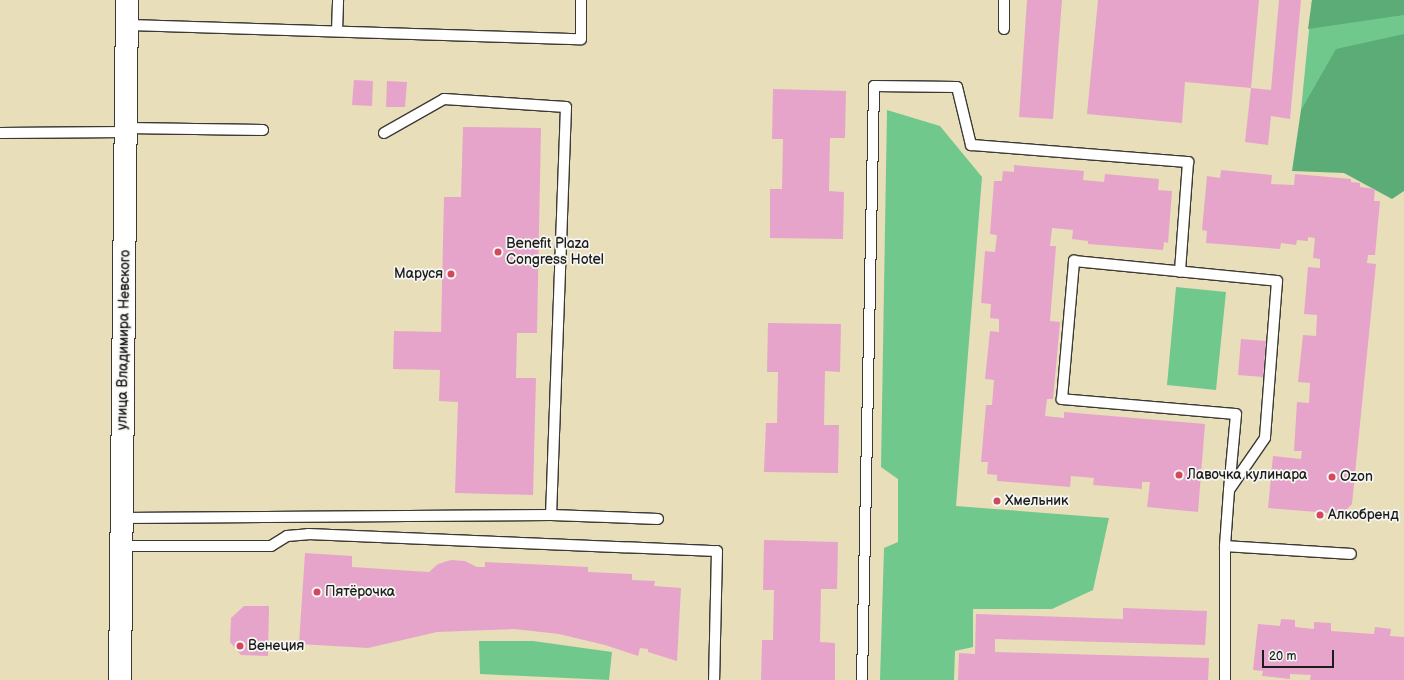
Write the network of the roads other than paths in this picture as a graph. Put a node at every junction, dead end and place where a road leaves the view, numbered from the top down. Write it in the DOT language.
graph roads {
  1 [pos="127,0"];
  2 [pos="338,0"];
  3 [pos="580,0"];
  4 [pos="1004,0"];
  5 [pos="127,26"];
  6 [pos="1004,29"];
  7 [pos="337,31"];
  8 [pos="126,130"];
  9 [pos="263,130"];
  10 [pos="0,133"];
  11 [pos="384,133"];
  12 [pos="1180,272"];
  13 [pos="1229,490"];
  14 [pos="551,515"];
  15 [pos="122,518"];
  16 [pos="658,519"];
  17 [pos="121,546"];
  18 [pos="1225,546"];
  19 [pos="1351,554"];
  20 [pos="120,680"];
  21 [pos="714,680"];
  22 [pos="862,680"];
  23 [pos="1225,680"];
  1 -- 5 [label="street, улица Владимира Невского"];
  2 -- 7 [label="lane"];
  3 -- 7 [label="lane"];
  4 -- 6 [label="lane"];
  5 -- 7 [label="lane"];
  5 -- 8 [label="street, улица Владимира Невского"];
  8 -- 9 [label="lane"];
  8 -- 10 [label="lane"];
  8 -- 15 [label="street, улица Владимира Невского"];
  11 -- 14 [label="lane"];
  12 -- 13 [label="lane"];
  12 -- 13 [label="lane"];
  12 -- 22 [label="lane"];
  13 -- 18 [label="lane"];
  14 -- 15 [label="lane"];
  14 -- 16 [label="lane"];
  15 -- 17 [label="street, улица Владимира Невского"];
  17 -- 20 [label="street, улица Владимира Невского"];
  17 -- 21 [label="lane"];
  18 -- 19 [label="lane"];
  18 -- 23 [label="lane"];
}
